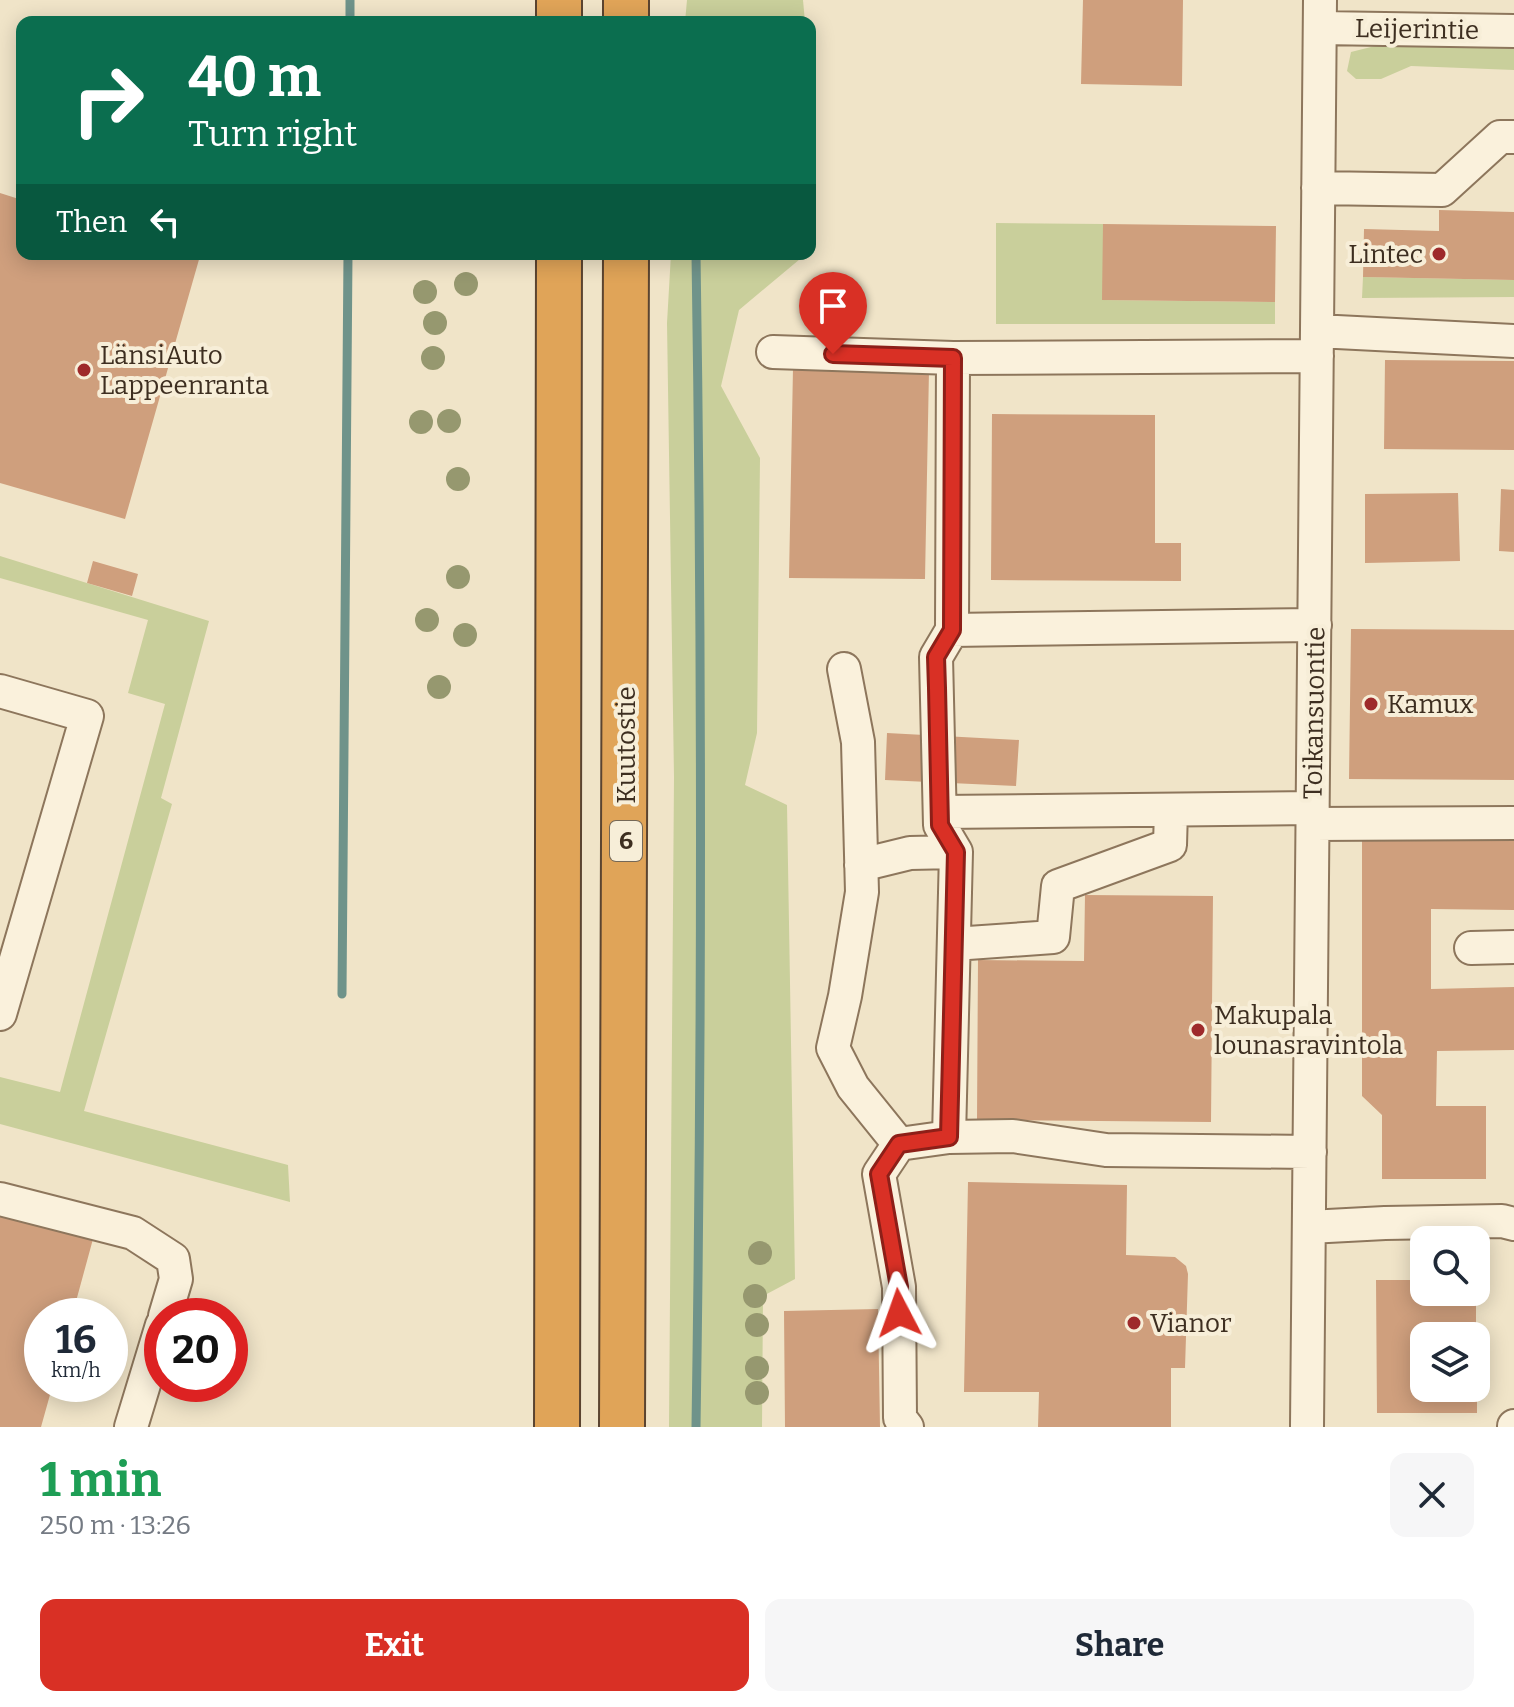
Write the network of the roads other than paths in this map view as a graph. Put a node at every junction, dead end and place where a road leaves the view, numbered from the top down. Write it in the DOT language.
graph roads {
  1 [pos="1320,14"];
  2 [pos="1514,31"];
  3 [pos="1514,137"];
  4 [pos="1318,188"];
  5 [pos="559,260"];
  6 [pos="626,260"];
  7 [pos="1514,341"];
  8 [pos="1317,344"];
  9 [pos="773,352"];
  10 [pos="953,358"];
  11 [pos="1315,625"];
  12 [pos="952,630"];
  13 [pos="844,669"];
  14 [pos="0,691"];
  15 [pos="1171,810"];
  16 [pos="940,812"];
  17 [pos="1312,816"];
  18 [pos="1514,823"];
  19 [pos="956,852"];
  20 [pos="861,865"];
  21 [pos="954,944"];
  22 [pos="1514,947"];
  23 [pos="1471,948"];
  24 [pos="0,1014"];
  25 [pos="949,1137"];
  26 [pos="899,1144"];
  27 [pos="1310,1152"];
  28 [pos="0,1199"];
  29 [pos="1514,1224"];
  30 [pos="1309,1227"];
  31 [pos="170,1298"];
  32 [pos="144,1384"];
  33 [pos="131,1427"];
  34 [pos="557,1427"];
  35 [pos="622,1427"];
  36 [pos="907,1427"];
  37 [pos="1307,1427"];
  1 -- 2 [label="street, Leijerintie"];
  1 -- 4 [label="street, Toikansuontie"];
  3 -- 4 [label="street"];
  4 -- 8 [label="street, Toikansuontie"];
  5 -- 34 [label="highway"];
  6 -- 35 [label="highway, Kuutostie / 6"];
  7 -- 8 [label="street"];
  8 -- 10 [label="street"];
  8 -- 11 [label="street, Toikansuontie"];
  9 -- 10 [label="street"];
  10 -- 12 [label="street"];
  11 -- 12 [label="street"];
  11 -- 17 [label="street, Toikansuontie"];
  12 -- 16 [label="street"];
  13 -- 20 [label="street"];
  14 -- 24 [label="street"];
  15 -- 16 [label="street"];
  15 -- 17 [label="street"];
  15 -- 21 [label="street"];
  16 -- 19 [label="street"];
  17 -- 18 [label="street"];
  17 -- 27 [label="street, Toikansuontie"];
  19 -- 20 [label="street"];
  19 -- 21 [label="street"];
  20 -- 26 [label="street"];
  21 -- 25 [label="street"];
  22 -- 23 [label="street"];
  25 -- 26 [label="street"];
  25 -- 27 [label="street"];
  26 -- 36 [label="street"];
  27 -- 30 [label="street, Toikansuontie"];
  28 -- 31 [label="street"];
  29 -- 30 [label="street"];
  30 -- 37 [label="street, Toikansuontie"];
  32 -- 33 [label="street"];
}
